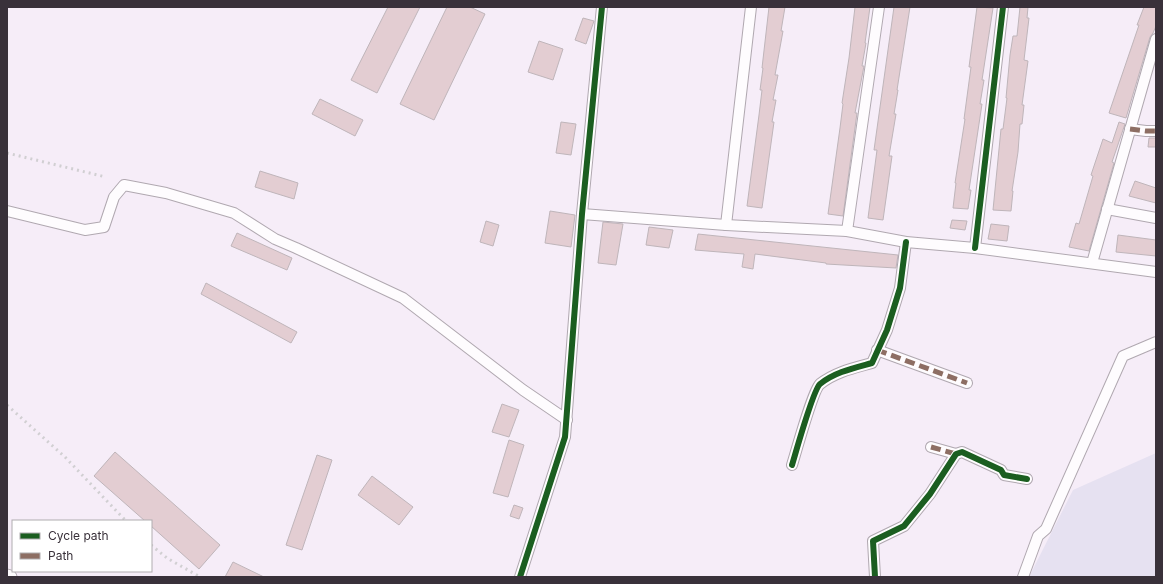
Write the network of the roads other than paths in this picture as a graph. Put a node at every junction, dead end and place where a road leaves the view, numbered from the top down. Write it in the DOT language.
graph roads {
  1 [pos="602,7"];
  2 [pos="750,7"];
  3 [pos="879,7"];
  4 [pos="1003,7"];
  5 [pos="1156,39"];
  6 [pos="1130,129"];
  7 [pos="1156,131"];
  8 [pos="1107,209"];
  9 [pos="7,212"];
  10 [pos="582,214"];
  11 [pos="1156,218"];
  12 [pos="726,225"];
  13 [pos="847,231"];
  14 [pos="906,242"];
  15 [pos="975,248"];
  16 [pos="1092,263"];
  17 [pos="1156,272"];
  18 [pos="1156,342"];
  19 [pos="877,350"];
  20 [pos="967,383"];
  21 [pos="567,420"];
  22 [pos="931,447"];
  23 [pos="956,454"];
  24 [pos="792,465"];
  25 [pos="1027,479"];
  26 [pos="520,577"];
  27 [pos="875,577"];
  28 [pos="1023,577"];
  1 -- 10 [label="street"];
  2 -- 12 [label="street"];
  3 -- 13 [label="street"];
  4 -- 15 [label="street"];
  5 -- 6 [label="street"];
  6 -- 7 [label="street"];
  6 -- 8 [label="street"];
  8 -- 11 [label="street"];
  8 -- 16 [label="street"];
  9 -- 21 [label="street"];
  10 -- 12 [label="street"];
  10 -- 21 [label="street"];
  12 -- 13 [label="street"];
  13 -- 14 [label="street"];
  14 -- 15 [label="street"];
  14 -- 19 [label="street"];
  15 -- 16 [label="street"];
  16 -- 17 [label="street"];
  18 -- 28 [label="street"];
  19 -- 20 [label="street"];
  19 -- 24 [label="street"];
  21 -- 26 [label="street"];
  22 -- 23 [label="street"];
  23 -- 25 [label="street"];
  23 -- 27 [label="street"];
}
